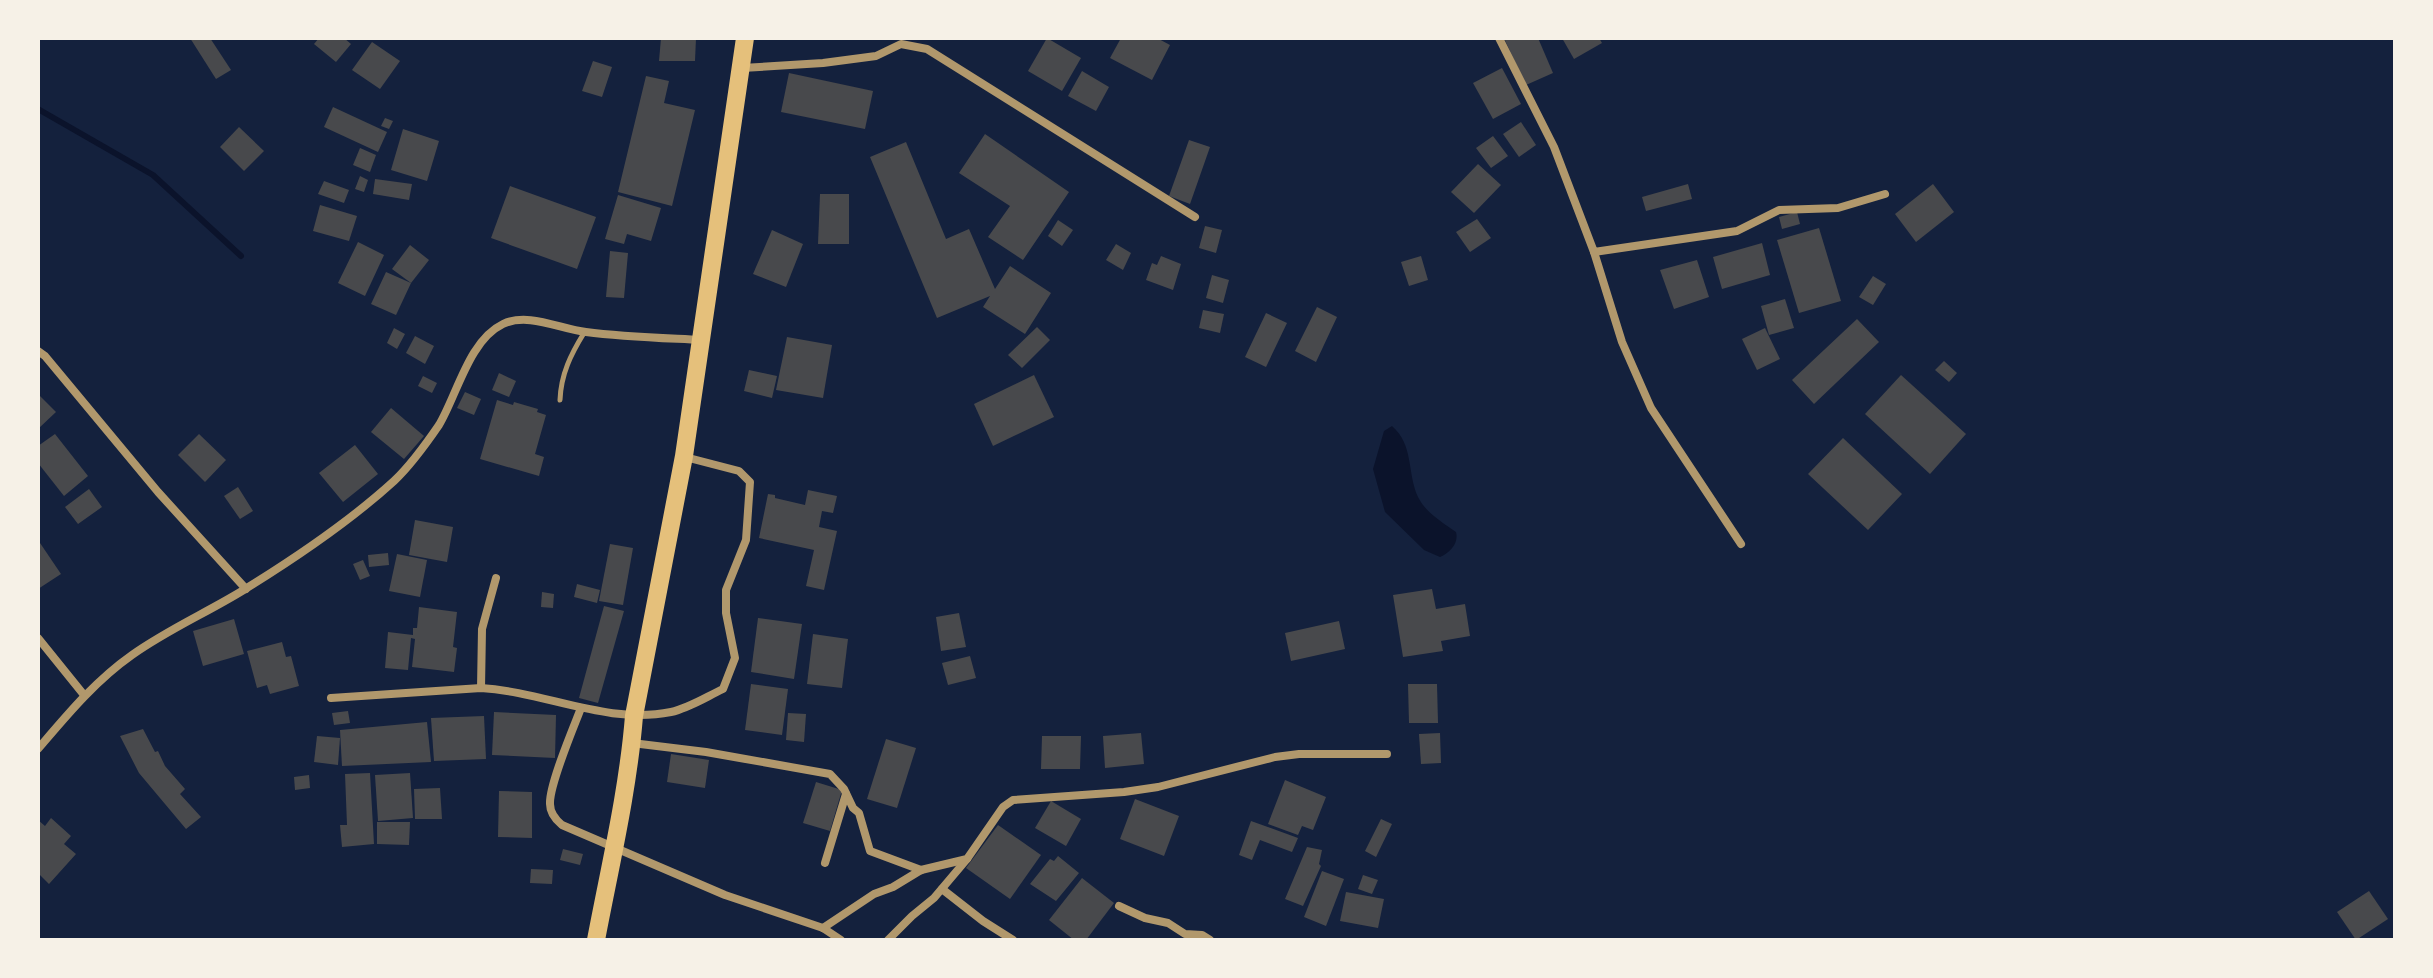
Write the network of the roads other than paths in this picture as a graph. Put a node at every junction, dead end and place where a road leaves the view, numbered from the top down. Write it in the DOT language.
graph roads {
  1 [pos="745,38"];
  2 [pos="1499,38"];
  3 [pos="741,68"];
  4 [pos="1885,194"];
  5 [pos="1195,217"];
  6 [pos="1594,252"];
  7 [pos="585,332"];
  8 [pos="701,340"];
  9 [pos="38,351"];
  10 [pos="560,400"];
  11 [pos="684,456"];
  12 [pos="1741,544"];
  13 [pos="496,578"];
  14 [pos="246,589"];
  15 [pos="38,638"];
  16 [pos="481,688"];
  17 [pos="84,695"];
  18 [pos="331,698"];
  19 [pos="581,708"];
  20 [pos="634,716"];
  21 [pos="632,743"];
  22 [pos="38,749"];
  23 [pos="1387,754"];
  24 [pos="846,794"];
  25 [pos="614,847"];
  26 [pos="967,859"];
  27 [pos="825,863"];
  28 [pos="921,870"];
  29 [pos="942,889"];
  30 [pos="1119,906"];
  31 [pos="823,928"];
  32 [pos="596,940"];
  33 [pos="841,940"];
  34 [pos="888,940"];
  35 [pos="1013,940"];
  36 [pos="1210,940"];
  1 -- 3 [label="main road"];
  2 -- 6 [label="street"];
  3 -- 5 [label="street"];
  3 -- 8 [label="main road"];
  4 -- 6 [label="street"];
  6 -- 12 [label="street"];
  7 -- 8 [label="street"];
  7 -- 10 [label="lane"];
  7 -- 14 [label="street"];
  8 -- 11 [label="main road"];
  9 -- 14 [label="street"];
  11 -- 20 [label="main road"];
  11 -- 20 [label="street"];
  13 -- 16 [label="street"];
  14 -- 17 [label="street"];
  15 -- 17 [label="street"];
  16 -- 18 [label="street"];
  16 -- 19 [label="street"];
  17 -- 22 [label="street"];
  19 -- 20 [label="street"];
  19 -- 25 [label="street"];
  20 -- 21 [label="main road"];
  21 -- 24 [label="street"];
  21 -- 25 [label="main road"];
  23 -- 26 [label="street"];
  24 -- 27 [label="street"];
  24 -- 28 [label="street"];
  25 -- 31 [label="street"];
  25 -- 32 [label="main road"];
  26 -- 28 [label="street"];
  26 -- 29 [label="street"];
  28 -- 31 [label="street"];
  29 -- 34 [label="street"];
  29 -- 35 [label="street"];
  30 -- 36 [label="street"];
  31 -- 33 [label="street"];
}
